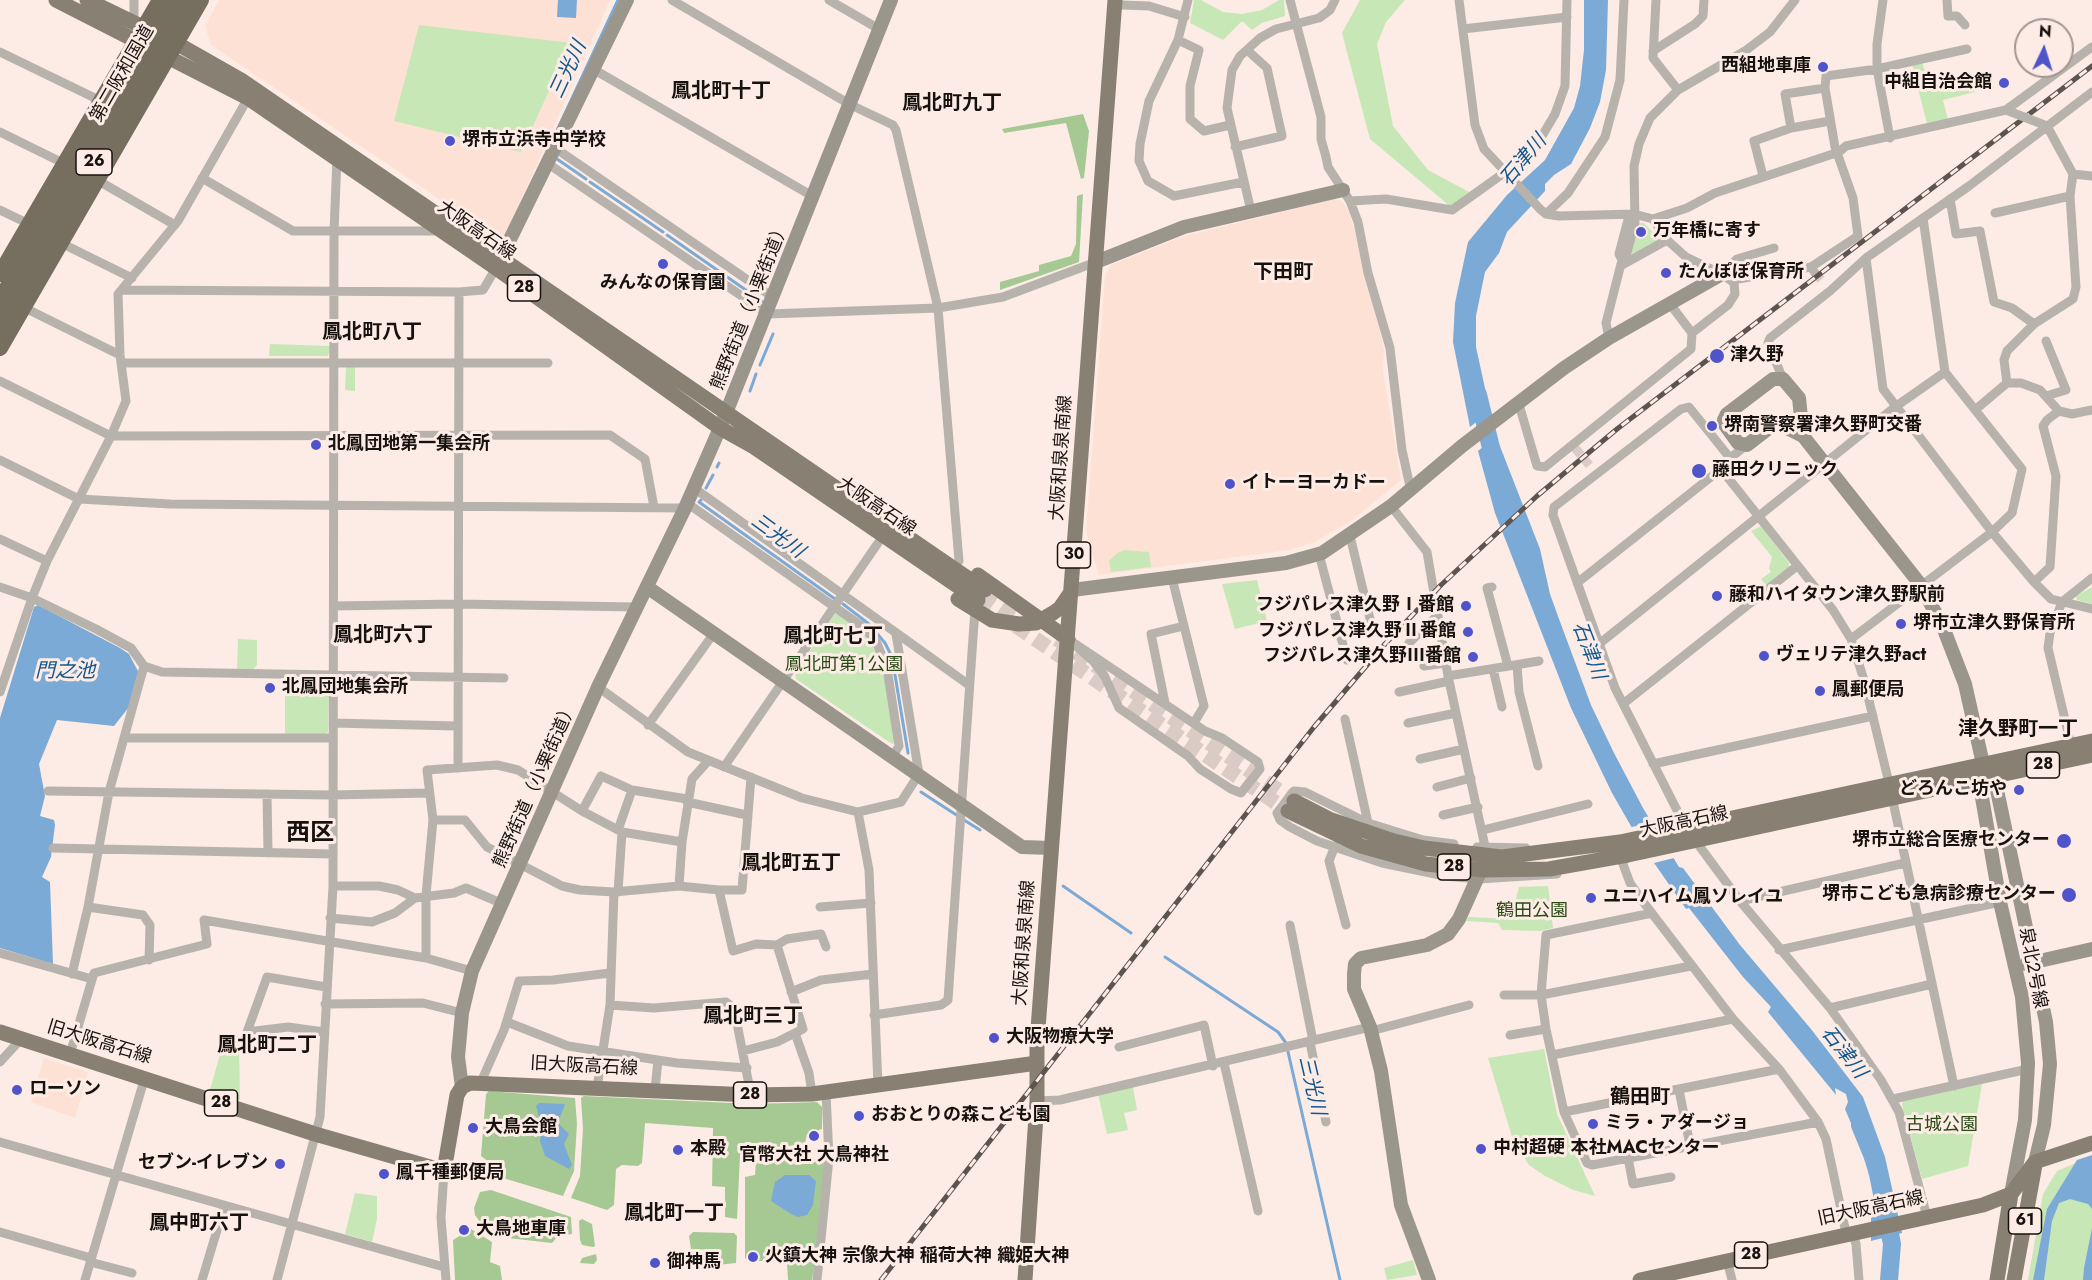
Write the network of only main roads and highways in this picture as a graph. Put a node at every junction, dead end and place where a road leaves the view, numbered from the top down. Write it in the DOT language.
graph roads {
  1 [pos="56,0"];
  2 [pos="87,0"];
  3 [pos="160,0"];
  4 [pos="174,0"];
  5 [pos="188,0"];
  6 [pos="201,0"];
  7 [pos="1118,2"];
  8 [pos="138,31"];
  9 [pos="172,49"];
  10 [pos="340,153"];
  11 [pos="499,263"];
  12 [pos="0,274"];
  13 [pos="0,300"];
  14 [pos="0,324"];
  15 [pos="0,348"];
  16 [pos="727,412"];
  17 [pos="720,428"];
  18 [pos="1072,590"];
  19 [pos="979,600"];
  20 [pos="1040,619"];
  21 [pos="1068,639"];
  22 [pos="2092,741"];
  23 [pos="2092,755"];
  24 [pos="1291,806"];
  25 [pos="1679,834"];
  26 [pos="0,1032"];
  27 [pos="1037,1063"];
  28 [pos="2092,1143"];
  29 [pos="2036,1162"];
  30 [pos="2011,1194"];
  31 [pos="1025,1280"];
  32 [pos="1640,1280"];
  33 [pos="1997,1280"];
  34 [pos="2014,1280"];
  1 -- 8 [label="main road, 大阪高石線 / 28"];
  2 -- 8 [label="main road, 大阪高石線 / 28"];
  3 -- 8 [label="highway, 26"];
  4 -- 13 [label="highway, 第二阪和国道 / 26, bridge"];
  5 -- 14 [label="highway, 第二阪和国道 / 26, bridge"];
  6 -- 9 [label="highway, 26"];
  7 -- 18 [label="main road, 大阪和泉泉南線 / 30"];
  8 -- 9 [label="main road, 大阪高石線 / 28"];
  8 -- 12 [label="highway, 26"];
  9 -- 10 [label="main road, 大阪高石線 / 28"];
  9 -- 10 [label="main road, 大阪高石線 / 28"];
  9 -- 15 [label="highway, 26"];
  10 -- 11 [label="main road, 大阪高石線 / 28"];
  10 -- 11 [label="main road, 大阪高石線 / 28"];
  11 -- 16 [label="main road, 大阪高石線 / 28"];
  11 -- 17 [label="main road, 大阪高石線 / 28"];
  16 -- 19 [label="main road, 大阪高石線 / 28"];
  16 -- 20 [label="main road"];
  17 -- 19 [label="main road, 大阪高石線 / 28"];
  17 -- 19 [label="main road"];
  18 -- 20 [label="main road"];
  18 -- 21 [label="main road, 大阪和泉泉南線 / 30"];
  19 -- 20 [label="main road"];
  20 -- 21 [label="main road"];
  21 -- 27 [label="main road, 大阪和泉泉南線 / 30"];
  22 -- 25 [label="main road, 大阪高石線 / 28"];
  23 -- 25 [label="main road, 大阪高石線 / 28"];
  24 -- 25 [label="main road, 大阪高石線 / 28"];
  26 -- 27 [label="main road, 旧大阪高石線 / 28"];
  27 -- 31 [label="main road"];
  28 -- 29 [label="main road"];
  29 -- 30 [label="main road"];
  29 -- 34 [label="main road, 61"];
  30 -- 32 [label="main road, 旧大阪高石線 / 28"];
  30 -- 33 [label="main road, 61"];
}
